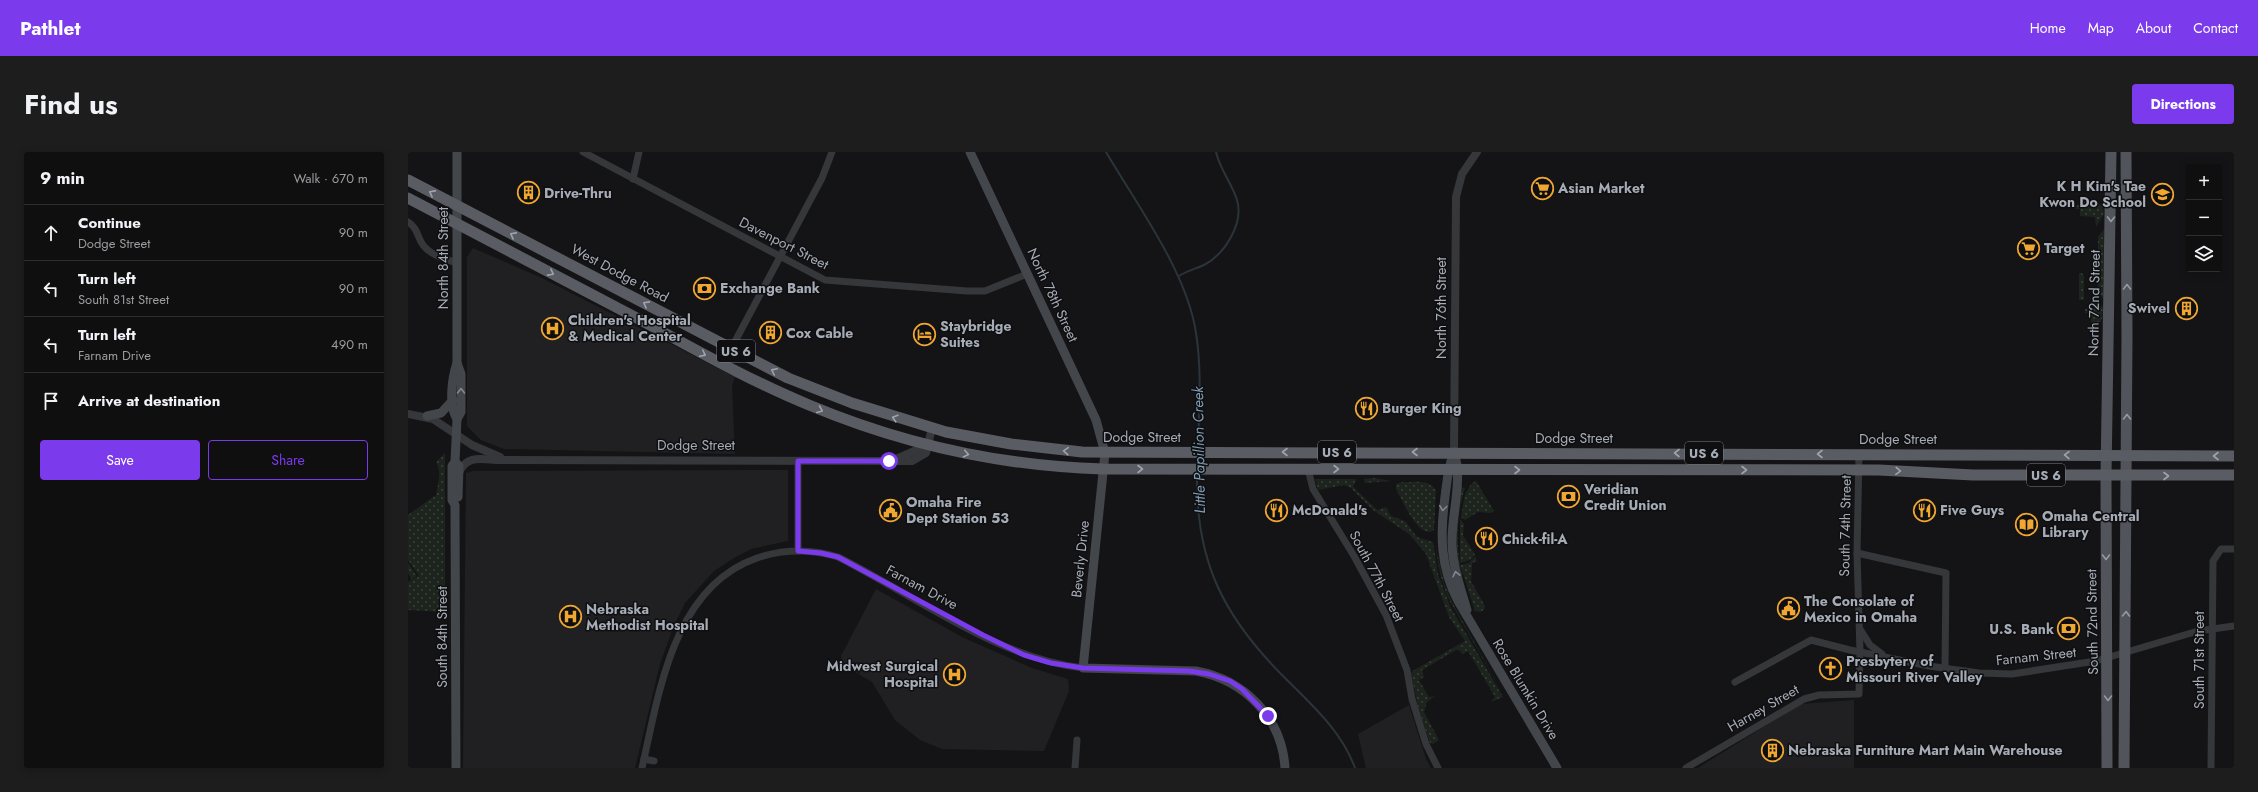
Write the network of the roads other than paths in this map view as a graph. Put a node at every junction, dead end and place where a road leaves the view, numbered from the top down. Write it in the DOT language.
graph roads {
  1 [pos="457,152"];
  2 [pos="583,152"];
  3 [pos="639,152"];
  4 [pos="832,152"];
  5 [pos="970,152"];
  6 [pos="1478,152"];
  7 [pos="2111,152"];
  8 [pos="2126,152"];
  9 [pos="633,179"];
  10 [pos="408,180"];
  11 [pos="408,198"];
  12 [pos="457,206"];
  13 [pos="408,222"];
  14 [pos="457,224"];
  15 [pos="780,256"];
  16 [pos="457,263"];
  17 [pos="1027,274"];
  18 [pos="731,349"];
  19 [pos="457,364"];
  20 [pos="453,400"];
  21 [pos="408,414"];
  22 [pos="427,416"];
  23 [pos="457,419"];
  24 [pos="932,428"];
  25 [pos="456,434"];
  26 [pos="928,445"];
  27 [pos="1454,452"];
  28 [pos="1105,453"];
  29 [pos="1860,454"];
  30 [pos="2106,456"];
  31 [pos="2127,456"];
  32 [pos="2234,456"];
  33 [pos="455,458"];
  34 [pos="503,459"];
  35 [pos="798,461"];
  36 [pos="1103,469"];
  37 [pos="1308,469"];
  38 [pos="1454,470"];
  39 [pos="1859,470"];
  40 [pos="459,473"];
  41 [pos="2234,475"];
  42 [pos="2106,476"];
  43 [pos="2127,476"];
  44 [pos="455,505"];
  45 [pos="2234,549"];
  46 [pos="798,551"];
  47 [pos="1857,553"];
  48 [pos="2234,626"];
  49 [pos="1860,628"];
  50 [pos="2212,629"];
  51 [pos="1860,652"];
  52 [pos="2125,652"];
  53 [pos="1886,656"];
  54 [pos="2107,659"];
  55 [pos="1083,668"];
  56 [pos="1945,668"];
  57 [pos="1735,682"];
  58 [pos="1859,694"];
  59 [pos="1077,740"];
  60 [pos="644,759"];
  61 [pos="654,761"];
  62 [pos="456,768"];
  63 [pos="642,768"];
  64 [pos="1075,768"];
  65 [pos="1285,768"];
  66 [pos="1438,768"];
  67 [pos="1557,768"];
  68 [pos="1686,768"];
  69 [pos="2107,768"];
  70 [pos="2124,768"];
  71 [pos="2211,768"];
  1 -- 12 [label="main road, North 84th Street"];
  2 -- 9 [label="street, Davenport Street"];
  3 -- 9 [label="street"];
  4 -- 15 [label="street"];
  5 -- 17 [label="main road, North 78th Street"];
  6 -- 27 [label="street, North 76th Street"];
  7 -- 30 [label="main road, North 72nd Street, one-way"];
  31 -- 8 [label="main road, one-way"];
  9 -- 15 [label="street, Davenport Street"];
  12 -- 10 [label="highway, West Dodge Road / US 6, one-way"];
  11 -- 14 [label="highway, US 6"];
  12 -- 14 [label="main road, North 84th Street"];
  18 -- 12 [label="highway, West Dodge Road / US 6, one-way"];
  13 -- 16 [label="street"];
  14 -- 16 [label="main road, North 84th Street"];
  14 -- 26 [label="highway, US 6, one-way"];
  15 -- 17 [label="street, Davenport Street"];
  15 -- 18 [label="street"];
  16 -- 19 [label="main road, North 84th Street"];
  17 -- 28 [label="main road, North 78th Street"];
  24 -- 18 [label="highway, West Dodge Road / US 6, one-way"];
  19 -- 20 [label="main road, North 84th Street"];
  23 -- 19 [label="main road, North 84th Street, one-way"];
  20 -- 22 [label="main road"];
  20 -- 23 [label="main road, North 84th Street"];
  21 -- 22 [label="street"];
  22 -- 25 [label="street, Dodge Street"];
  23 -- 25 [label="main road, North 84th Street"];
  24 -- 26 [label="street"];
  28 -- 24 [label="highway, Dodge Street / US 6, one-way"];
  25 -- 33 [label="main road, North 84th Street"];
  25 -- 34 [label="street, Dodge Street"];
  26 -- 35 [label="street, Dodge Street"];
  26 -- 36 [label="highway, US 6, one-way"];
  27 -- 28 [label="highway, Dodge Street / US 6, one-way"];
  29 -- 27 [label="highway, Dodge Street / US 6, one-way"];
  27 -- 38 [label="main road, North 76th Street"];
  28 -- 36 [label="main road, Beverly Drive"];
  30 -- 29 [label="highway, Dodge Street / US 6, one-way"];
  29 -- 39 [label="street, South 74th Street"];
  30 -- 31 [label="highway, Dodge Street / US 6"];
  30 -- 42 [label="main road, North 72nd Street"];
  32 -- 31 [label="highway, Dodge Street / US 6, one-way"];
  31 -- 43 [label="main road"];
  33 -- 40 [label="main road, South 84th Street"];
  33 -- 44 [label="main road, South 84th Street"];
  34 -- 35 [label="street, Dodge Street"];
  34 -- 40 [label="street, Dodge Street"];
  35 -- 46 [label="street"];
  36 -- 37 [label="highway, US 6, one-way"];
  36 -- 55 [label="main road, Beverly Drive"];
  37 -- 38 [label="highway, US 6, one-way"];
  37 -- 66 [label="street, South 77th Street"];
  38 -- 39 [label="highway, US 6, one-way"];
  38 -- 67 [label="main road, Rose Blumkin Drive"];
  39 -- 42 [label="highway, US 6, one-way"];
  39 -- 47 [label="street, South 74th Street"];
  40 -- 44 [label="main road, South 84th Street"];
  43 -- 41 [label="highway, US 6, one-way"];
  42 -- 43 [label="highway, US 6"];
  42 -- 54 [label="main road, South 72nd Street, one-way"];
  52 -- 43 [label="main road, one-way"];
  44 -- 62 [label="main road, South 84th Street"];
  45 -- 50 [label="street, South 71st Street"];
  46 -- 55 [label="street, Farnam Drive"];
  46 -- 60 [label="street, Farnam Drive"];
  47 -- 49 [label="street, South 74th Street"];
  47 -- 56 [label="street"];
  48 -- 50 [label="street, Farnam Street"];
  49 -- 51 [label="street, South 74th Street"];
  49 -- 53 [label="street"];
  50 -- 52 [label="street, Farnam Street"];
  50 -- 71 [label="street, South 71st Street"];
  51 -- 53 [label="street, Farnam Street"];
  51 -- 57 [label="street, Farnam Street"];
  51 -- 58 [label="street, South 74th Street"];
  52 -- 54 [label="street, Farnam Street"];
  52 -- 70 [label="main road"];
  53 -- 56 [label="street, Farnam Street"];
  54 -- 56 [label="street, Farnam Street"];
  54 -- 69 [label="main road, South 72nd Street, one-way"];
  55 -- 65 [label="main road, Farnam Drive"];
  58 -- 68 [label="street, Harney Street"];
  59 -- 64 [label="street"];
  60 -- 61 [label="street"];
  60 -- 63 [label="street, Farnam Drive"];
}
